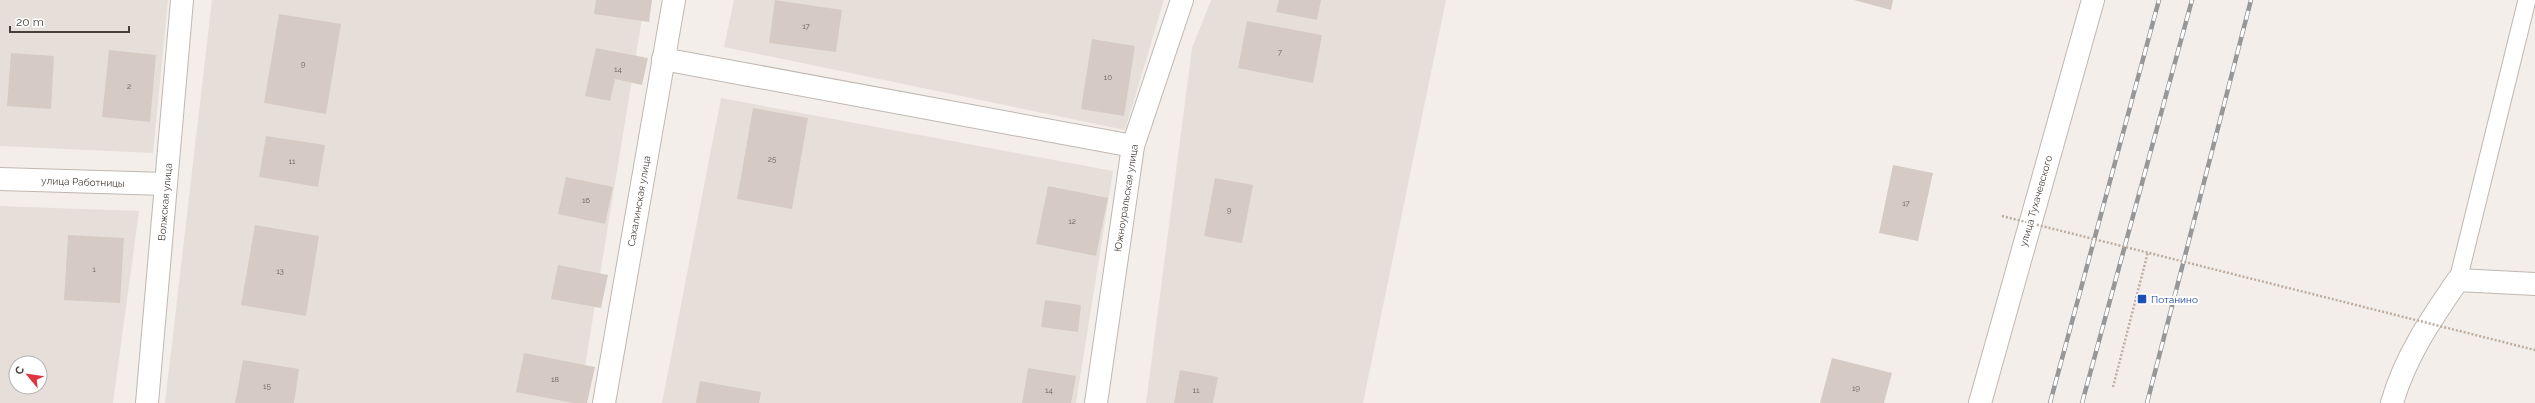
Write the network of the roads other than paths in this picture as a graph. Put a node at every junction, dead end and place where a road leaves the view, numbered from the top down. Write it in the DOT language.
graph roads {
  1 [pos="182,0"];
  2 [pos="674,0"];
  3 [pos="1182,0"];
  4 [pos="2093,0"];
  5 [pos="2527,0"];
  6 [pos="663,58"];
  7 [pos="1133,146"];
  8 [pos="0,179"];
  9 [pos="166,184"];
  10 [pos="2458,280"];
  11 [pos="2535,284"];
  12 [pos="147,403"];
  13 [pos="604,403"];
  14 [pos="1096,403"];
  15 [pos="1980,403"];
  16 [pos="2392,403"];
  1 -- 9 [label="street, Волжская улица"];
  2 -- 6 [label="street, Сахалинская улица"];
  3 -- 7 [label="street, Южноуральская улица"];
  4 -- 15 [label="street, улица Тухачевского"];
  5 -- 10 [label="lane"];
  6 -- 7 [label="street"];
  6 -- 13 [label="street, Сахалинская улица"];
  7 -- 14 [label="street, Южноуральская улица"];
  8 -- 9 [label="street, улица Работницы"];
  9 -- 12 [label="street, Волжская улица"];
  10 -- 11 [label="street"];
  10 -- 16 [label="street"];
}
